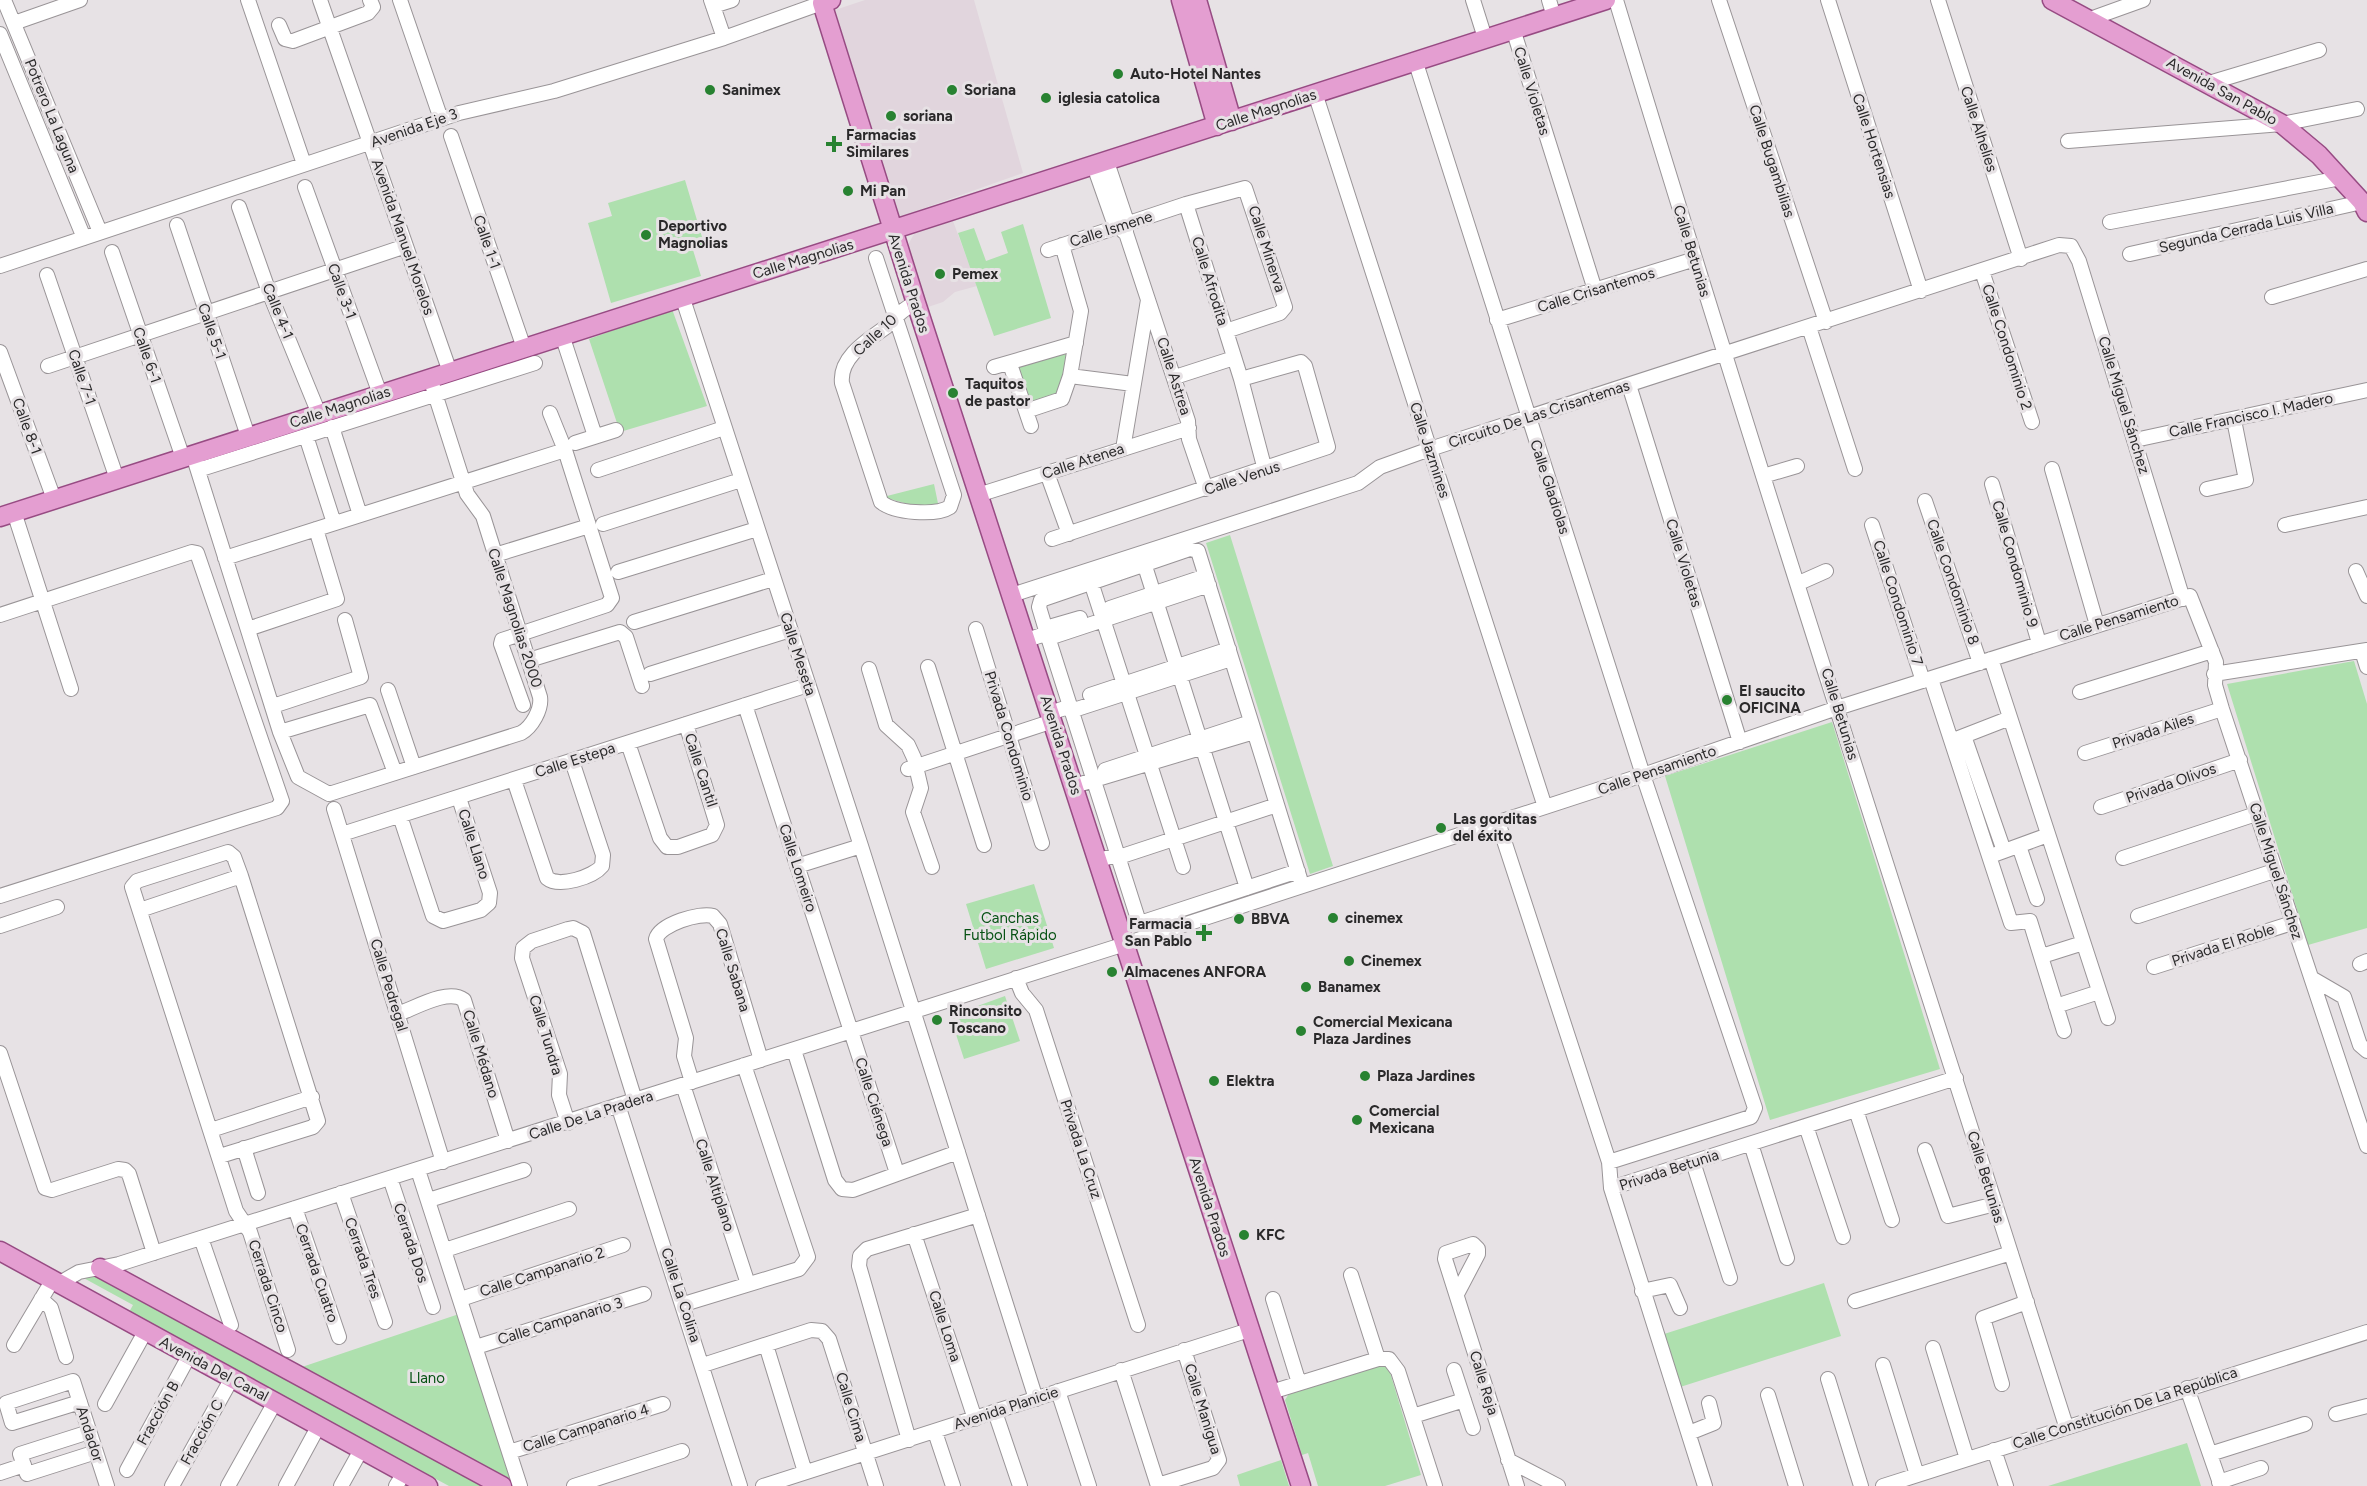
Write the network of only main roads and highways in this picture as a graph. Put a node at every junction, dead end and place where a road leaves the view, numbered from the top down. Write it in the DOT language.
graph roads {
  1 [pos="1181,0"];
  2 [pos="1197,0"];
  3 [pos="1606,0"];
  4 [pos="2052,0"];
  5 [pos="826,2"];
  6 [pos="1551,8"];
  7 [pos="1225,123"];
  8 [pos="2365,207"];
  9 [pos="892,232"];
  10 [pos="7,515"];
  11 [pos="0,1251"];
  12 [pos="100,1268"];
  13 [pos="400,1479"];
  14 [pos="428,1486"];
  15 [pos="501,1486"];
  16 [pos="1301,1486"];
  1 -- 7 [label="main road"];
  2 -- 7 [label="main road"];
  3 -- 6 [label="main road, Calle Magnolias"];
  4 -- 8 [label="main road, Avenida San Pablo"];
  5 -- 9 [label="main road, Avenida Prados"];
  6 -- 7 [label="main road, Calle Magnolias"];
  7 -- 9 [label="main road, Calle Magnolias"];
  9 -- 10 [label="main road, Calle Magnolias"];
  9 -- 16 [label="main road, Avenida Prados"];
  11 -- 13 [label="main road, Avenida Del Canal"];
  12 -- 15 [label="main road"];
  13 -- 14 [label="main road, Avenida Del Canal"];
}
